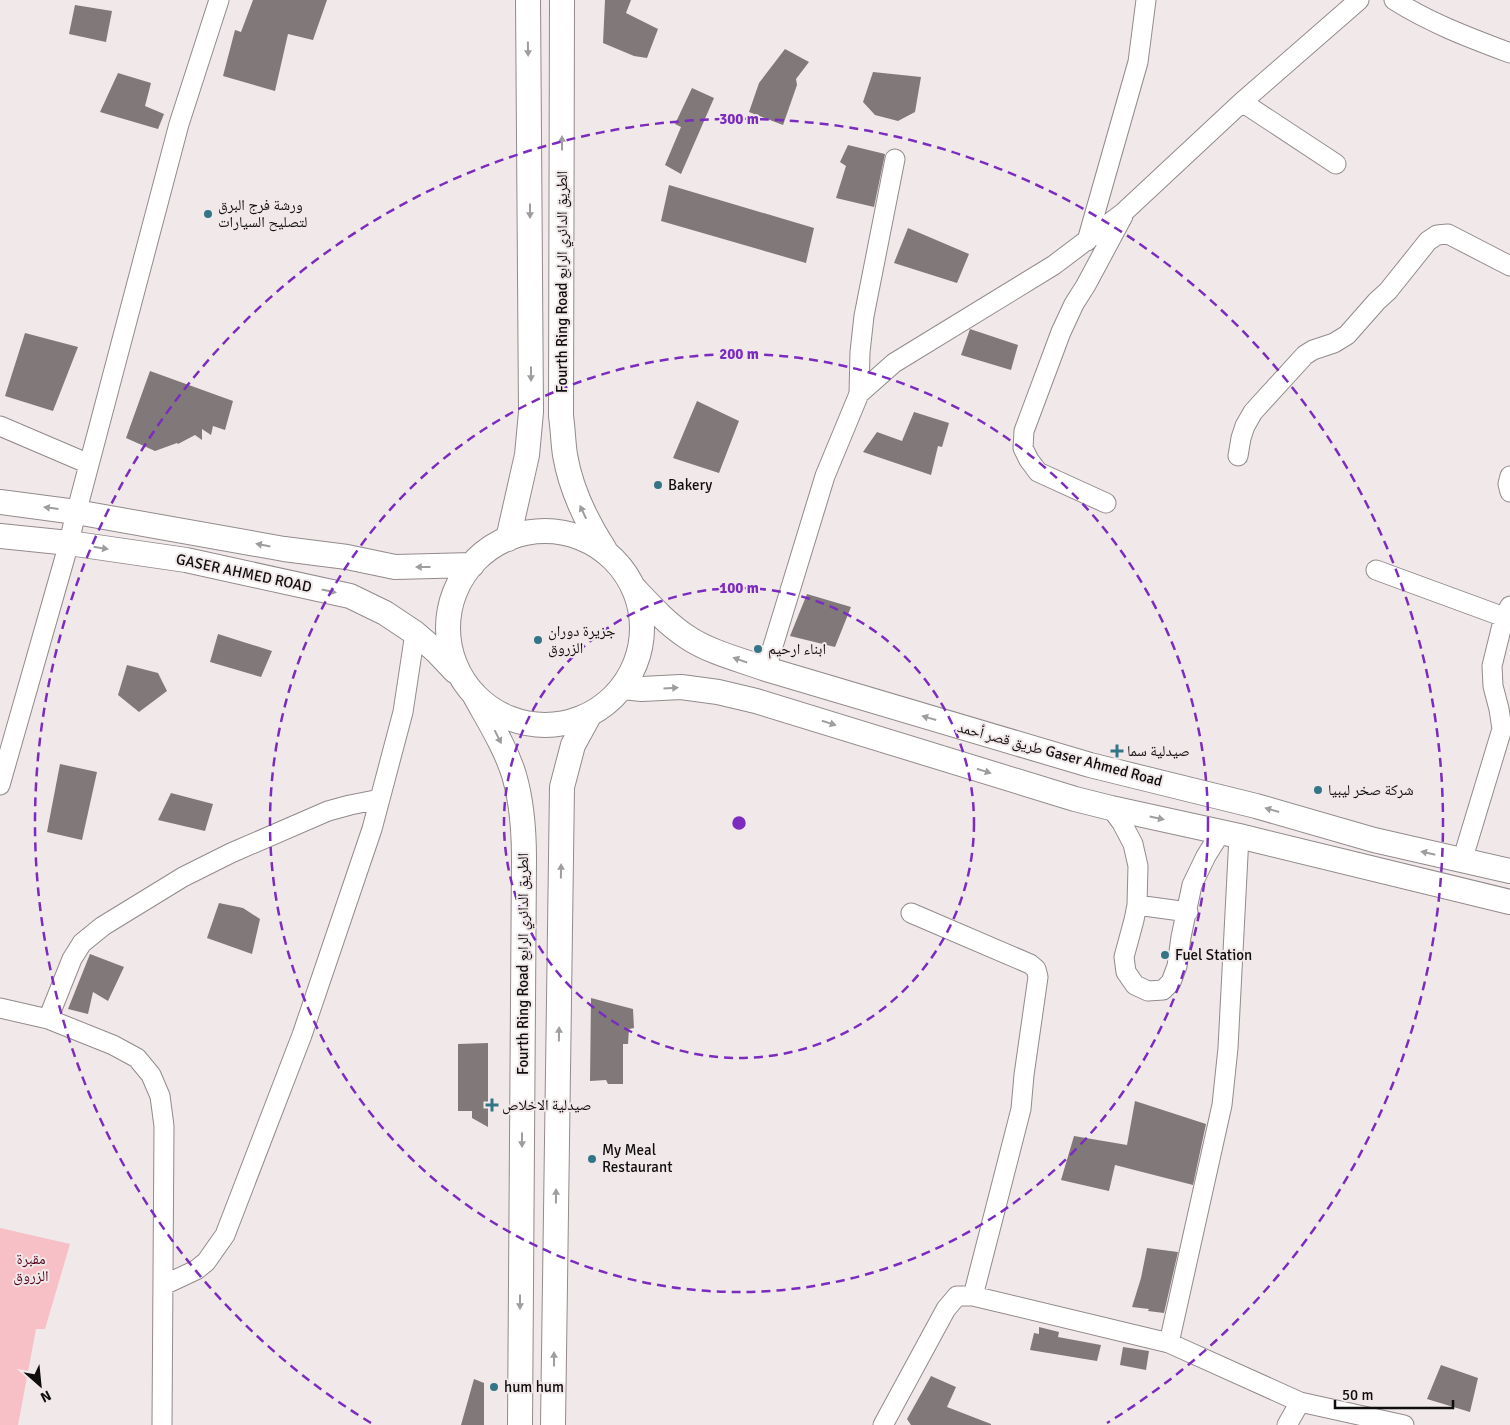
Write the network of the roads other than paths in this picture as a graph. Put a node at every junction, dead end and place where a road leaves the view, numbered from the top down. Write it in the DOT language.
graph roads {
  1 [pos="219,0"];
  2 [pos="528,0"];
  3 [pos="562,0"];
  4 [pos="1146,0"];
  5 [pos="1359,0"];
  6 [pos="1394,0"];
  7 [pos="1510,53"];
  8 [pos="1242,102"];
  9 [pos="895,159"];
  10 [pos="1336,164"];
  11 [pos="1124,212"];
  12 [pos="1087,241"];
  13 [pos="1510,266"];
  14 [pos="859,394"];
  15 [pos="0,426"];
  16 [pos="1238,456"];
  17 [pos="89,464"];
  18 [pos="1510,476"];
  19 [pos="1510,492"];
  20 [pos="0,502"];
  21 [pos="1106,503"];
  22 [pos="76,512"];
  23 [pos="0,536"];
  24 [pos="508,539"];
  25 [pos="69,543"];
  26 [pos="608,554"];
  27 [pos="472,565"];
  28 [pos="1376,570"];
  29 [pos="633,587"];
  30 [pos="1507,611"];
  31 [pos="414,633"];
  32 [pos="766,669"];
  33 [pos="468,686"];
  34 [pos="622,687"];
  35 [pos="590,714"];
  36 [pos="0,785"];
  37 [pos="380,799"];
  38 [pos="1111,808"];
  39 [pos="1230,834"];
  40 [pos="1462,861"];
  41 [pos="1510,871"];
  42 [pos="1510,902"];
  43 [pos="1137,905"];
  44 [pos="911,912"];
  45 [pos="1188,912"];
  46 [pos="0,1008"];
  47 [pos="48,1019"];
  48 [pos="164,1286"];
  49 [pos="973,1296"];
  50 [pos="1169,1343"];
  51 [pos="1300,1402"];
  52 [pos="162,1425"];
  53 [pos="520,1425"];
  54 [pos="553,1425"];
  55 [pos="883,1425"];
  56 [pos="1287,1425"];
  57 [pos="1404,1425"];
  1 -- 17 [label="street"];
  2 -- 24 [label="main road, one-way"];
  26 -- 3 [label="main road, Fourth Ring Road الطريق الدائري الرابع, one-way"];
  4 -- 12 [label="street"];
  5 -- 8 [label="street"];
  6 -- 7 [label="street"];
  8 -- 10 [label="street"];
  8 -- 11 [label="street"];
  9 -- 14 [label="street"];
  11 -- 12 [label="street"];
  11 -- 21 [label="street"];
  12 -- 14 [label="street"];
  13 -- 16 [label="street"];
  14 -- 32 [label="street"];
  15 -- 17 [label="street"];
  17 -- 22 [label="street"];
  18 -- 19 [label="street"];
  22 -- 20 [label="main road, GASER AHMED ROAD, one-way"];
  22 -- 25 [label="street"];
  27 -- 22 [label="main road, GASER AHMED ROAD, one-way"];
  23 -- 25 [label="main road, GASER AHMED ROAD"];
  24 -- 26 [label="main road"];
  24 -- 27 [label="main road"];
  25 -- 31 [label="main road, GASER AHMED ROAD, one-way"];
  25 -- 36 [label="street"];
  26 -- 29 [label="main road"];
  27 -- 33 [label="main road"];
  28 -- 30 [label="street"];
  32 -- 29 [label="main road, طريق قصر أحمد Gaser Ahmed Road, one-way"];
  29 -- 34 [label="main road"];
  30 -- 40 [label="street"];
  31 -- 33 [label="main road, GASER AHMED ROAD"];
  31 -- 37 [label="street"];
  40 -- 32 [label="main road, طريق قصر أحمد Gaser Ahmed Road, one-way"];
  33 -- 35 [label="main road"];
  33 -- 53 [label="main road, Fourth Ring Road الطريق الدائري الرابع, one-way"];
  34 -- 35 [label="main road"];
  34 -- 38 [label="main road, one-way"];
  54 -- 35 [label="main road, one-way"];
  37 -- 47 [label="street"];
  37 -- 48 [label="street"];
  38 -- 39 [label="main road, one-way"];
  38 -- 43 [label="street"];
  39 -- 42 [label="main road"];
  39 -- 45 [label="street"];
  39 -- 50 [label="street"];
  40 -- 41 [label="main road, طريق قصر أحمد Gaser Ahmed Road"];
  43 -- 45 [label="street"];
  43 -- 45 [label="street"];
  44 -- 49 [label="street"];
  46 -- 47 [label="street"];
  47 -- 48 [label="street"];
  48 -- 52 [label="street"];
  49 -- 50 [label="street"];
  49 -- 55 [label="street"];
  50 -- 51 [label="street"];
  51 -- 56 [label="street"];
  51 -- 57 [label="street"];
}
